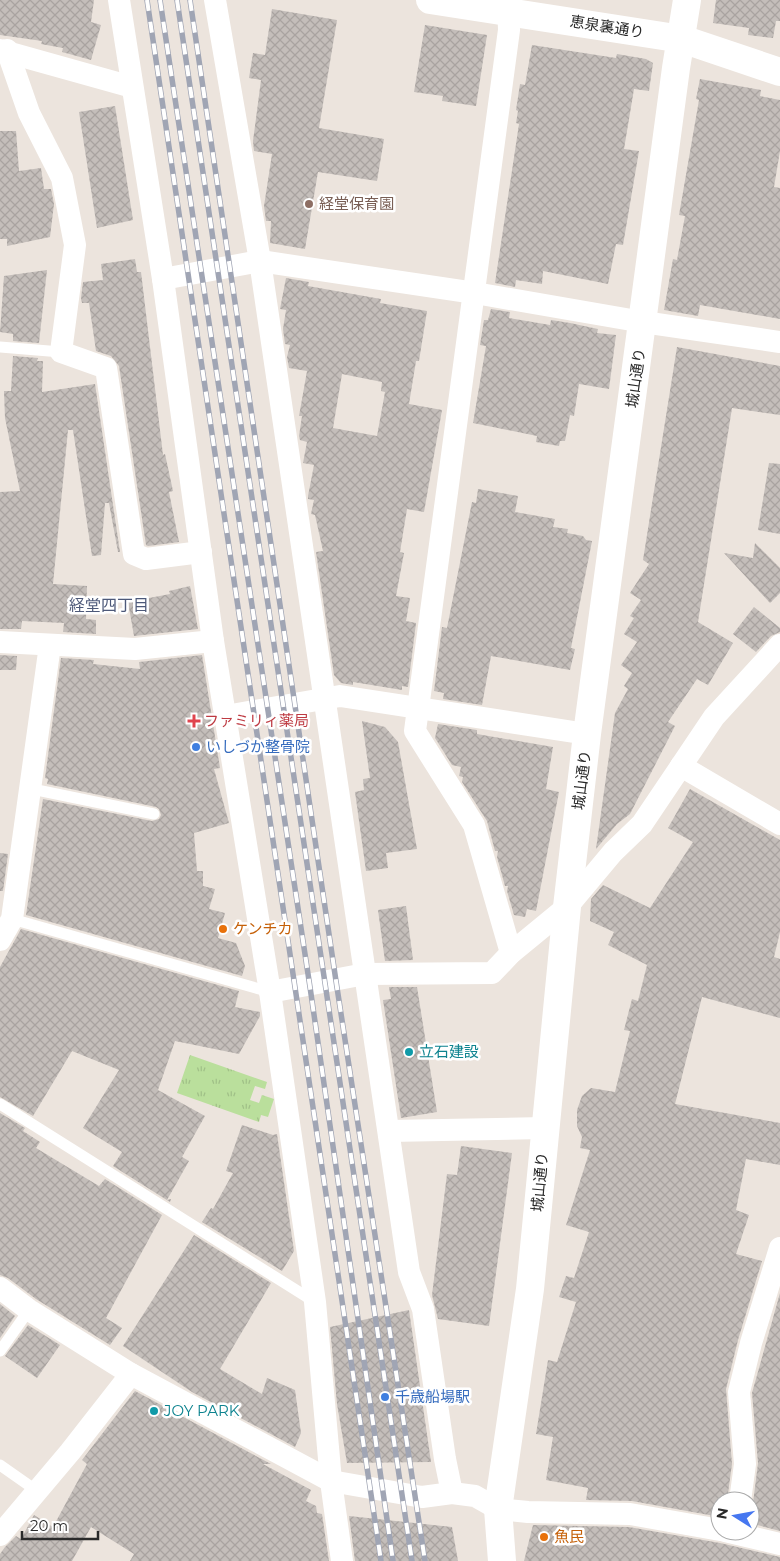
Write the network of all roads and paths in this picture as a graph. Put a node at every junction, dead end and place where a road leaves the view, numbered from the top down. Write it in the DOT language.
graph roads {
  1 [pos="120,0"];
  2 [pos="215,0"];
  3 [pos="430,0"];
  4 [pos="687,0"];
  5 [pos="508,6"];
  6 [pos="682,39"];
  7 [pos="3,50"];
  8 [pos="780,72"];
  9 [pos="132,88"];
  10 [pos="260,261"];
  11 [pos="163,279"];
  12 [pos="476,293"];
  13 [pos="643,322"];
  14 [pos="780,342"];
  15 [pos="0,347"];
  16 [pos="61,352"];
  17 [pos="201,552"];
  18 [pos="213,641"];
  19 [pos="0,642"];
  20 [pos="50,645"];
  21 [pos="780,645"];
  22 [pos="323,700"];
  23 [pos="418,707"];
  24 [pos="226,716"];
  25 [pos="587,734"];
  26 [pos="681,766"];
  27 [pos="32,789"];
  28 [pos="154,814"];
  29 [pos="780,824"];
  30 [pos="567,907"];
  31 [pos="12,919"];
  32 [pos="0,940"];
  33 [pos="511,953"];
  34 [pos="366,974"];
  35 [pos="270,992"];
  36 [pos="0,1104"];
  37 [pos="545,1128"];
  38 [pos="389,1132"];
  39 [pos="780,1248"];
  40 [pos="0,1288"];
  41 [pos="315,1302"];
  42 [pos="29,1310"];
  43 [pos="0,1351"];
  44 [pos="131,1374"];
  45 [pos="0,1465"];
  46 [pos="331,1482"];
  47 [pos="37,1491"];
  48 [pos="741,1491"];
  49 [pos="452,1493"];
  50 [pos="498,1508"];
  51 [pos="710,1528"];
  52 [pos="0,1535"];
  53 [pos="760,1539"];
  54 [pos="780,1544"];
  55 [pos="342,1561"];
  56 [pos="502,1561"];
  1 -- 9 [label="street"];
  2 -- 10 [label="street"];
  3 -- 5 [label="street, 恵泉裏通り"];
  4 -- 6 [label="street, 城山通り"];
  5 -- 6 [label="street, 恵泉裏通り"];
  5 -- 12 [label="street"];
  6 -- 8 [label="street, 恵泉裏通り"];
  6 -- 13 [label="street, 城山通り"];
  7 -- 9 [label="street"];
  7 -- 16 [label="street"];
  9 -- 11 [label="street"];
  10 -- 11 [label="street"];
  10 -- 12 [label="street"];
  10 -- 22 [label="street"];
  11 -- 17 [label="street"];
  12 -- 13 [label="street"];
  12 -- 23 [label="street"];
  13 -- 14 [label="street"];
  13 -- 25 [label="street, 城山通り"];
  15 -- 16 [label="lane"];
  16 -- 17 [label="street"];
  17 -- 18 [label="street"];
  18 -- 20 [label="street"];
  18 -- 24 [label="street"];
  19 -- 20 [label="street"];
  20 -- 27 [label="street"];
  21 -- 26 [label="street"];
  22 -- 23 [label="street"];
  22 -- 24 [label="street"];
  22 -- 34 [label="street"];
  23 -- 25 [label="street"];
  23 -- 33 [label="street"];
  24 -- 35 [label="street"];
  25 -- 30 [label="street, 城山通り"];
  26 -- 29 [label="street"];
  26 -- 30 [label="street"];
  27 -- 28 [label="lane"];
  27 -- 31 [label="street"];
  30 -- 33 [label="street"];
  30 -- 37 [label="street, 城山通り"];
  31 -- 32 [label="street"];
  31 -- 35 [label="lane"];
  33 -- 34 [label="street"];
  34 -- 35 [label="street"];
  34 -- 38 [label="street"];
  35 -- 41 [label="street"];
  36 -- 41 [label="lane"];
  37 -- 38 [label="street"];
  37 -- 50 [label="street, 城山通り"];
  38 -- 49 [label="street"];
  39 -- 48 [label="street"];
  40 -- 42 [label="street"];
  41 -- 46 [label="street"];
  42 -- 43 [label="lane"];
  42 -- 44 [label="street"];
  44 -- 46 [label="street"];
  44 -- 47 [label="street"];
  45 -- 47 [label="lane"];
  46 -- 49 [label="street"];
  46 -- 55 [label="street"];
  47 -- 52 [label="street"];
  49 -- 50 [label="street"];
  50 -- 51 [label="street"];
  50 -- 56 [label="street, 城山通り"];
  53 -- 54 [label="street"];
}
